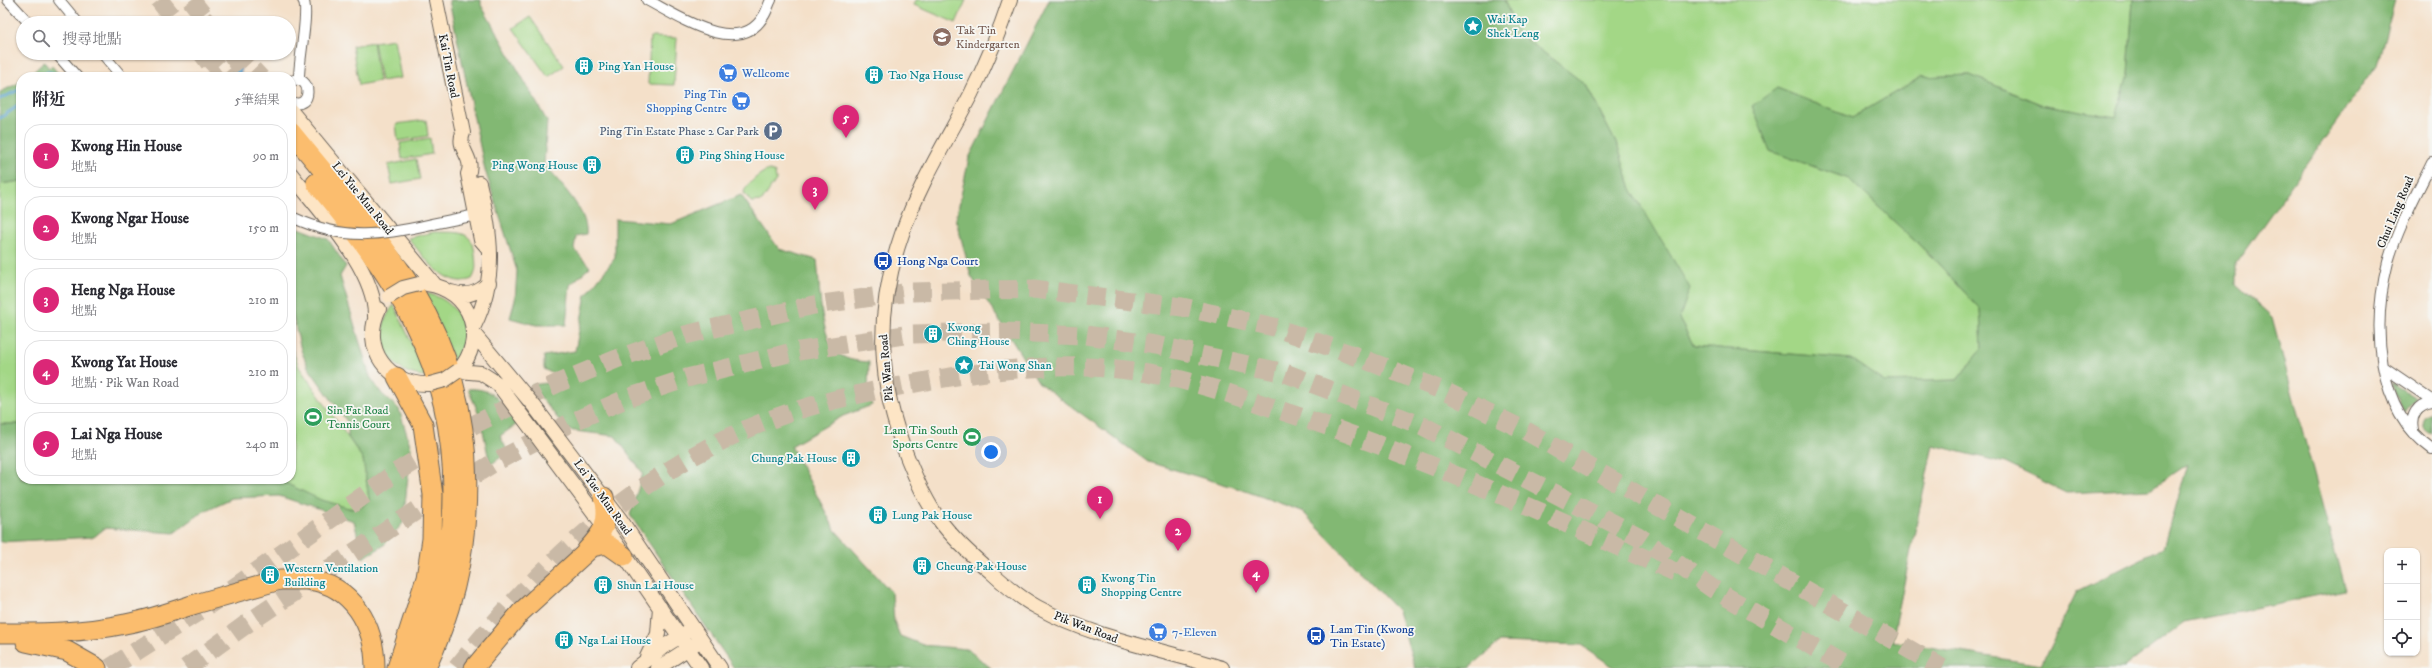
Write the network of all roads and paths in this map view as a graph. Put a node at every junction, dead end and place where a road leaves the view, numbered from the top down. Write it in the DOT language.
graph roads {
  1 [pos="8,0"];
  2 [pos="59,0"];
  3 [pos="436,0"];
  4 [pos="647,0"];
  5 [pos="771,0"];
  6 [pos="1010,0"];
  7 [pos="306,1"];
  8 [pos="23,16"];
  9 [pos="72,16"];
  10 [pos="62,60"];
  11 [pos="108,60"];
  12 [pos="73,72"];
  13 [pos="118,72"];
  14 [pos="296,75"];
  15 [pos="296,81"];
  16 [pos="296,103"];
  17 [pos="296,117"];
  18 [pos="296,139"];
  19 [pos="296,157"];
  20 [pos="2432,162"];
  21 [pos="296,181"];
  22 [pos="346,210"];
  23 [pos="296,218"];
  24 [pos="481,218"];
  25 [pos="489,283"];
  26 [pos="436,285"];
  27 [pos="451,292"];
  28 [pos="375,317"];
  29 [pos="474,330"];
  30 [pos="2385,368"];
  31 [pos="458,371"];
  32 [pos="397,377"];
  33 [pos="2432,401"];
  34 [pos="2413,430"];
  35 [pos="2430,446"];
  36 [pos="604,497"];
  37 [pos="604,526"];
  38 [pos="585,552"];
  39 [pos="624,556"];
  40 [pos="660,607"];
  41 [pos="0,634"];
  42 [pos="697,635"];
  43 [pos="21,637"];
  44 [pos="684,642"];
  45 [pos="641,664"];
  46 [pos="97,668"];
  47 [pos="375,668"];
  48 [pos="397,668"];
  49 [pos="410,668"];
  50 [pos="426,668"];
  51 [pos="474,668"];
  52 [pos="658,668"];
  53 [pos="702,668"];
  54 [pos="720,668"];
  55 [pos="1222,668"];
  1 -- 8 [label="street"];
  2 -- 9 [label="street"];
  3 -- 24 [label="main road, Kai Tin Road"];
  4 -- 5 [label="street"];
  6 -- 55 [label="main road, Pik Wan Road"];
  7 -- 14 [label="street"];
  10 -- 12 [label="street"];
  11 -- 13 [label="street"];
  15 -- 16 [label="street"];
  17 -- 26 [label="main road, Lei Yue Mun Road"];
  18 -- 22 [label="highway, Lei Yue Mun Road"];
  19 -- 22 [label="highway"];
  20 -- 30 [label="street, Chui Ling Road"];
  21 -- 28 [label="main road"];
  22 -- 49 [label="highway"];
  22 -- 50 [label="highway"];
  23 -- 24 [label="street, bridge"];
  24 -- 25 [label="main road, Kai Tin Road"];
  25 -- 27 [label="main road"];
  25 -- 29 [label="main road, Kai Tin Road"];
  26 -- 27 [label="main road"];
  26 -- 28 [label="main road, bridge"];
  27 -- 29 [label="main road"];
  28 -- 32 [label="main road"];
  29 -- 31 [label="main road"];
  29 -- 36 [label="main road, Lei Yue Mun Road"];
  30 -- 33 [label="street"];
  30 -- 34 [label="street, Chui Ling Road"];
  31 -- 32 [label="main road, bridge"];
  31 -- 37 [label="main road, Lei Yue Mun Road"];
  32 -- 48 [label="highway"];
  33 -- 34 [label="street"];
  34 -- 35 [label="street, Chui Ling Road"];
  36 -- 37 [label="highway"];
  36 -- 42 [label="main road, Lei Yue Mun Road"];
  37 -- 38 [label="highway"];
  37 -- 39 [label="main road, Lei Yue Mun Road"];
  38 -- 39 [label="highway"];
  38 -- 51 [label="highway"];
  39 -- 40 [label="main road, Lei Yue Mun Road"];
  40 -- 44 [label="main road, Lei Yue Mun Road"];
  40 -- 45 [label="main road"];
  41 -- 43 [label="highway"];
  42 -- 44 [label="main road"];
  42 -- 54 [label="main road, Lei Yue Mun Road"];
  43 -- 46 [label="highway"];
  43 -- 47 [label="highway, bridge"];
  44 -- 45 [label="main road"];
  44 -- 52 [label="main road"];
  44 -- 53 [label="main road, Lei Yue Mun Road"];
}
